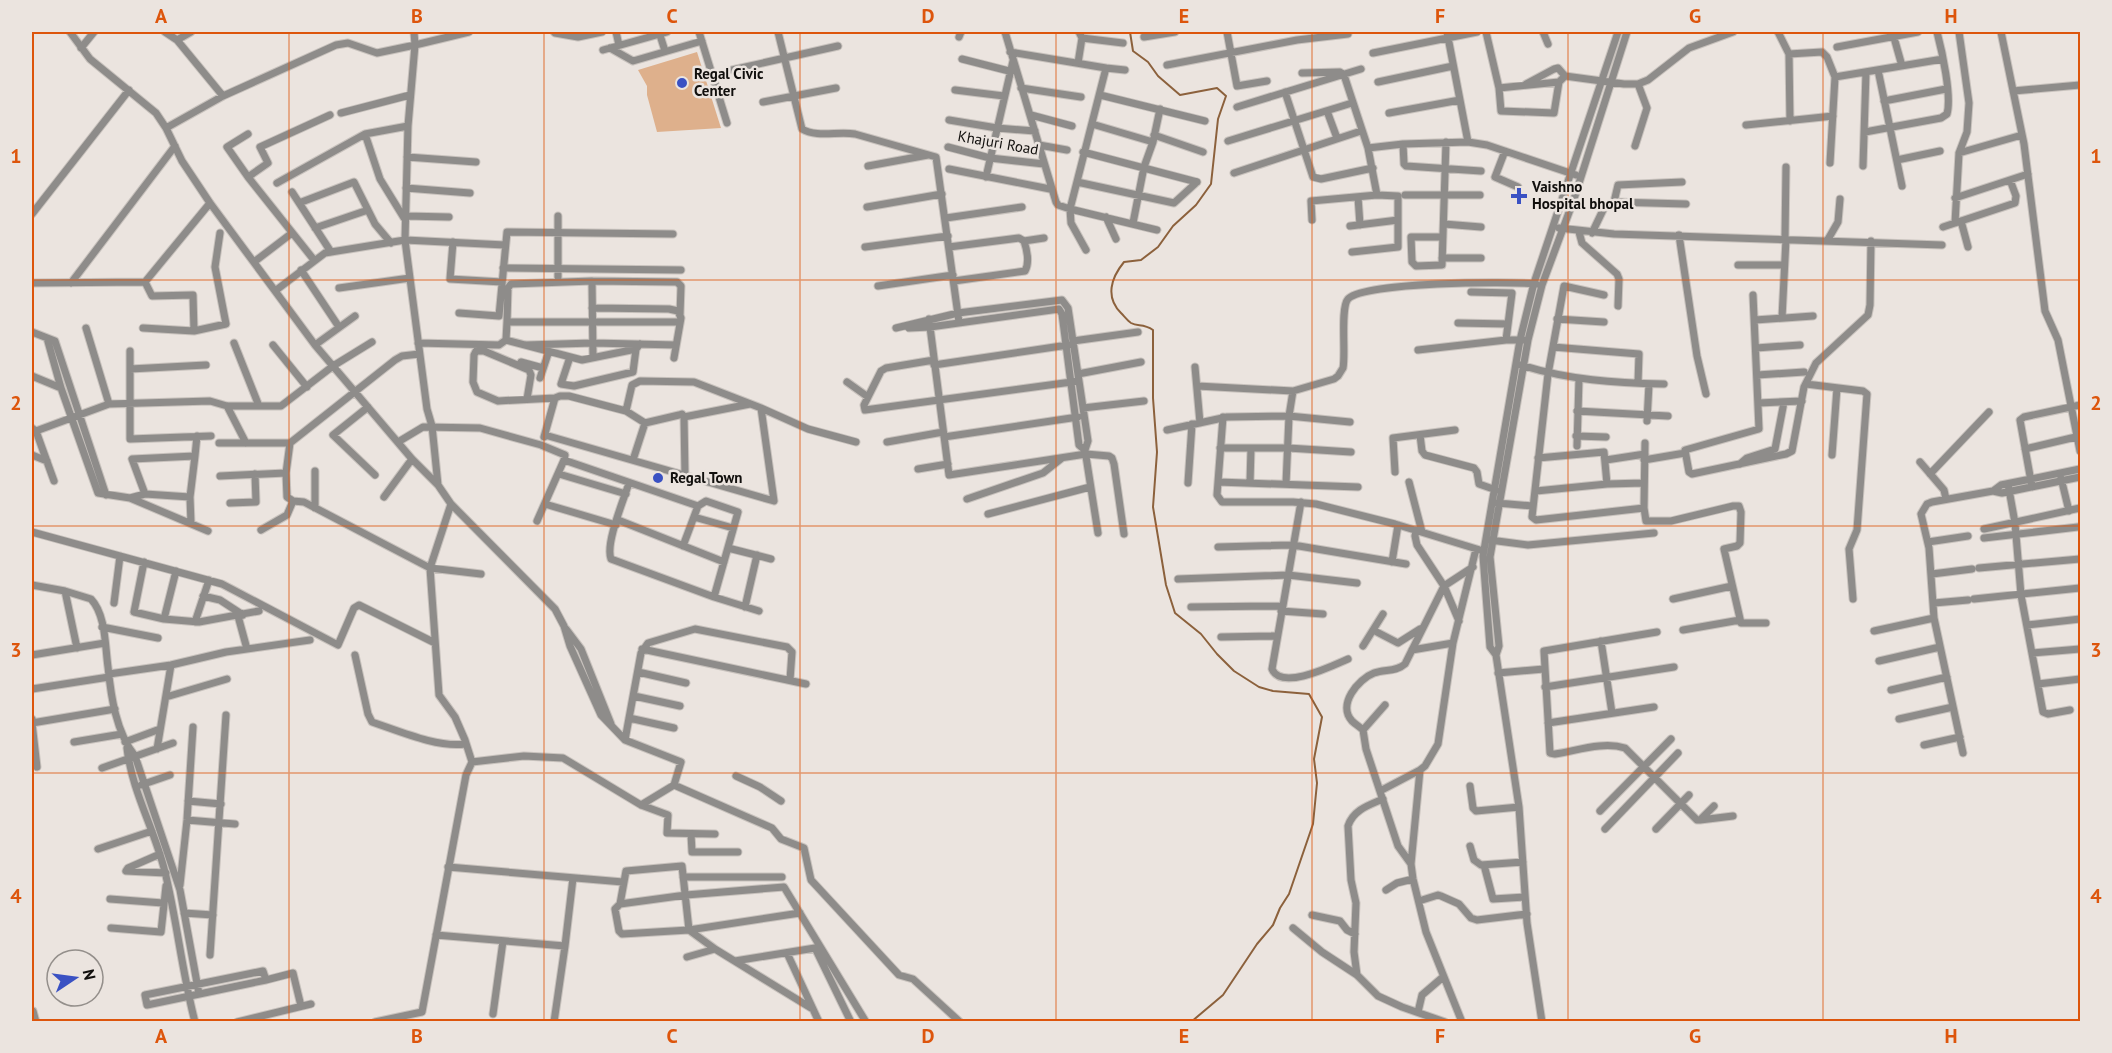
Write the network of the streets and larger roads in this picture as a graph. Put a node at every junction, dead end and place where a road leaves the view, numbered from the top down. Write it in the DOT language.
graph roads {
  1 [pos="70,32"];
  2 [pos="94,32"];
  3 [pos="165,32"];
  4 [pos="190,32"];
  5 [pos="414,32"];
  6 [pos="469,32"];
  7 [pos="554,32"];
  8 [pos="602,32"];
  9 [pos="616,32"];
  10 [pos="661,32"];
  11 [pos="699,32"];
  12 [pos="778,32"];
  13 [pos="1005,32"];
  14 [pos="1175,32"];
  15 [pos="1227,32"];
  16 [pos="1296,32"];
  17 [pos="1477,32"];
  18 [pos="1486,32"];
  19 [pos="1543,32"];
  20 [pos="1618,32"];
  21 [pos="1627,32"];
  22 [pos="1778,32"];
  23 [pos="1918,32"];
  24 [pos="1937,32"];
  25 [pos="1959,32"];
  26 [pos="2001,32"];
  27 [pos="1728,33"];
  28 [pos="1348,34"];
  29 [pos="1893,34"];
  30 [pos="1081,35"];
  31 [pos="1315,35"];
  32 [pos="1447,35"];
  33 [pos="1144,37"];
  34 [pos="177,40"];
  35 [pos="1297,40"];
  36 [pos="702,41"];
  37 [pos="1123,43"];
  38 [pos="1548,44"];
  39 [pos="415,45"];
  40 [pos="620,45"];
  41 [pos="838,46"];
  42 [pos="1837,47"];
  43 [pos="81,48"];
  44 [pos="665,51"];
  45 [pos="1010,52"];
  46 [pos="1231,52"];
  47 [pos="1373,53"];
  48 [pos="1789,54"];
  49 [pos="785,58"];
  50 [pos="962,59"];
  51 [pos="1943,59"];
  52 [pos="1013,61"];
  53 [pos="1078,63"];
  54 [pos="1167,65"];
  55 [pos="1453,66"];
  56 [pos="1902,66"];
  57 [pos="1106,68"];
  58 [pos="1361,69"];
  59 [pos="732,70"];
  60 [pos="1125,70"];
  61 [pos="1878,70"];
  62 [pos="1009,71"];
  63 [pos="1866,72"];
  64 [pos="1302,73"];
  65 [pos="1344,75"];
  66 [pos="1565,75"];
  67 [pos="1835,77"];
  68 [pos="1267,81"];
  69 [pos="1602,81"];
  70 [pos="1378,82"];
  71 [pos="1559,82"];
  72 [pos="1611,82"];
  73 [pos="1638,84"];
  74 [pos="2080,85"];
  75 [pos="1523,86"];
  76 [pos="836,88"];
  77 [pos="1021,88"];
  78 [pos="1499,88"];
  79 [pos="1946,89"];
  80 [pos="129,90"];
  81 [pos="955,90"];
  82 [pos="2013,91"];
  83 [pos="1285,92"];
  84 [pos="410,95"];
  85 [pos="1100,95"];
  86 [pos="223,96"];
  87 [pos="1004,96"];
  88 [pos="794,97"];
  89 [pos="1081,97"];
  90 [pos="1460,100"];
  91 [pos="1884,101"];
  92 [pos="763,102"];
  93 [pos="1352,103"];
  94 [pos="1237,107"];
  95 [pos="1160,109"];
  96 [pos="1327,111"];
  97 [pos="341,113"];
  98 [pos="1389,113"];
  99 [pos="330,115"];
  100 [pos="1031,115"];
  101 [pos="1833,116"];
  102 [pos="949,120"];
  103 [pos="1204,121"];
  104 [pos="1790,121"];
  105 [pos="1294,122"];
  106 [pos="728,123"];
  107 [pos="1092,124"];
  108 [pos="1746,124"];
  109 [pos="408,126"];
  110 [pos="1072,126"];
  111 [pos="166,128"];
  112 [pos="997,128"];
  113 [pos="1890,128"];
  114 [pos="1035,131"];
  115 [pos="1361,131"];
  116 [pos="1864,132"];
  117 [pos="248,134"];
  118 [pos="365,134"];
  119 [pos="2022,135"];
  120 [pos="1337,138"];
  121 [pos="1153,139"];
  122 [pos="1228,141"];
  123 [pos="1446,142"];
  124 [pos="1468,142"];
  125 [pos="1403,144"];
  126 [pos="1039,145"];
  127 [pos="175,146"];
  128 [pos="1635,146"];
  129 [pos="948,147"];
  130 [pos="1305,148"];
  131 [pos="1368,148"];
  132 [pos="1067,150"];
  133 [pos="1505,151"];
  134 [pos="1940,151"];
  135 [pos="1083,152"];
  136 [pos="1203,153"];
  137 [pos="1959,153"];
  138 [pos="930,155"];
  139 [pos="407,157"];
  140 [pos="990,158"];
  141 [pos="1897,159"];
  142 [pos="476,162"];
  143 [pos="1830,163"];
  144 [pos="1044,164"];
  145 [pos="1863,165"];
  146 [pos="868,166"];
  147 [pos="1144,166"];
  148 [pos="1786,167"];
  149 [pos="1373,168"];
  150 [pos="1446,168"];
  151 [pos="949,169"];
  152 [pos="1481,171"];
  153 [pos="1234,173"];
  154 [pos="1572,174"];
  155 [pos="2028,174"];
  156 [pos="248,177"];
  157 [pos="986,177"];
  158 [pos="1581,177"];
  159 [pos="2010,180"];
  160 [pos="1077,182"];
  161 [pos="1682,182"];
  162 [pos="277,183"];
  163 [pos="1902,186"];
  164 [pos="1518,187"];
  165 [pos="406,188"];
  166 [pos="1050,189"];
  167 [pos="292,192"];
  168 [pos="470,193"];
  169 [pos="942,194"];
  170 [pos="1445,194"];
  171 [pos="1377,195"];
  172 [pos="1405,195"];
  173 [pos="1480,195"];
  174 [pos="1138,196"];
  175 [pos="1358,197"];
  176 [pos="1955,198"];
  177 [pos="1840,199"];
  178 [pos="1614,202"];
  179 [pos="210,203"];
  180 [pos="299,203"];
  181 [pos="1686,204"];
  182 [pos="867,207"];
  183 [pos="1022,207"];
  184 [pos="1070,209"];
  185 [pos="368,210"];
  186 [pos="32,214"];
  187 [pos="558,216"];
  188 [pos="449,217"];
  189 [pos="1106,217"];
  190 [pos="405,218"];
  191 [pos="946,218"];
  192 [pos="1312,220"];
  193 [pos="1398,220"];
  194 [pos="1958,222"];
  195 [pos="1133,224"];
  196 [pos="1444,224"];
  197 [pos="1360,225"];
  198 [pos="1350,226"];
  199 [pos="1480,226"];
  200 [pos="1554,227"];
  201 [pos="1943,227"];
  202 [pos="315,228"];
  203 [pos="1563,229"];
  204 [pos="1156,230"];
  205 [pos="1579,231"];
  206 [pos="220,233"];
  207 [pos="292,233"];
  208 [pos="558,233"];
  209 [pos="1592,233"];
  210 [pos="673,234"];
  211 [pos="1679,235"];
  212 [pos="948,236"];
  213 [pos="1443,237"];
  214 [pos="1044,238"];
  215 [pos="1116,239"];
  216 [pos="1786,239"];
  217 [pos="405,240"];
  218 [pos="1024,241"];
  219 [pos="1827,241"];
  220 [pos="453,242"];
  221 [pos="1871,242"];
  222 [pos="391,243"];
  223 [pos="505,245"];
  224 [pos="1942,245"];
  225 [pos="865,247"];
  226 [pos="949,247"];
  227 [pos="1968,247"];
  228 [pos="1086,250"];
  229 [pos="331,252"];
  230 [pos="1352,252"];
  231 [pos="1442,258"];
  232 [pos="1481,258"];
  233 [pos="314,260"];
  234 [pos="254,262"];
  235 [pos="1738,265"];
  236 [pos="1784,265"];
  237 [pos="503,268"];
  238 [pos="558,268"];
  239 [pos="301,270"];
  240 [pos="681,270"];
  241 [pos="558,277"];
  242 [pos="410,278"];
  243 [pos="954,278"];
  244 [pos="592,281"];
  245 [pos="145,282"];
  246 [pos="502,282"];
  247 [pos="32,283"];
  248 [pos="71,283"];
  249 [pos="1538,284"];
  250 [pos="878,286"];
  251 [pos="339,288"];
  252 [pos="275,291"];
  253 [pos="1471,292"];
  254 [pos="1604,295"];
  255 [pos="1754,296"];
  256 [pos="1065,301"];
  257 [pos="1618,306"];
  258 [pos="592,308"];
  259 [pos="1059,309"];
  260 [pos="459,313"];
  261 [pos="355,316"];
  262 [pos="1813,316"];
  263 [pos="680,318"];
  264 [pos="958,318"];
  265 [pos="1782,318"];
  266 [pos="1557,319"];
  267 [pos="1755,320"];
  268 [pos="507,322"];
  269 [pos="592,322"];
  270 [pos="1458,322"];
  271 [pos="1604,322"];
  272 [pos="1508,324"];
  273 [pos="339,327"];
  274 [pos="86,328"];
  275 [pos="143,328"];
  276 [pos="194,331"];
  277 [pos="32,332"];
  278 [pos="1138,332"];
  279 [pos="47,338"];
  280 [pos="506,340"];
  281 [pos="1506,340"];
  282 [pos="1520,340"];
  283 [pos="1528,340"];
  284 [pos="234,342"];
  285 [pos="372,342"];
  286 [pos="417,343"];
  287 [pos="593,343"];
  288 [pos="1073,343"];
  289 [pos="273,345"];
  290 [pos="315,345"];
  291 [pos="499,345"];
  292 [pos="526,345"];
  293 [pos="676,345"];
  294 [pos="1800,345"];
  295 [pos="1065,346"];
  296 [pos="638,347"];
  297 [pos="1553,347"];
  298 [pos="1756,348"];
  299 [pos="1418,350"];
  300 [pos="130,351"];
  301 [pos="549,351"];
  302 [pos="419,354"];
  303 [pos="570,357"];
  304 [pos="593,357"];
  305 [pos="674,358"];
  306 [pos="1141,362"];
  307 [pos="934,363"];
  308 [pos="1516,363"];
  309 [pos="206,365"];
  310 [pos="333,366"];
  311 [pos="1524,366"];
  312 [pos="1196,367"];
  313 [pos="543,368"];
  314 [pos="130,369"];
  315 [pos="1804,372"];
  316 [pos="1548,374"];
  317 [pos="1757,375"];
  318 [pos="32,376"];
  319 [pos="540,378"];
  320 [pos="1079,378"];
  321 [pos="1580,379"];
  322 [pos="847,382"];
  323 [pos="1070,382"];
  324 [pos="1638,383"];
  325 [pos="1649,384"];
  326 [pos="1664,384"];
  327 [pos="1806,384"];
  328 [pos="1197,386"];
  329 [pos="307,387"];
  330 [pos="61,388"];
  331 [pos="1838,388"];
  332 [pos="356,392"];
  333 [pos="1293,392"];
  334 [pos="1706,394"];
  335 [pos="868,397"];
  336 [pos="555,398"];
  337 [pos="527,399"];
  338 [pos="939,401"];
  339 [pos="1144,401"];
  340 [pos="1802,401"];
  341 [pos="1784,402"];
  342 [pos="1759,403"];
  343 [pos="108,404"];
  344 [pos="131,404"];
  345 [pos="750,404"];
  346 [pos="2080,405"];
  347 [pos="227,406"];
  348 [pos="259,406"];
  349 [pos="368,407"];
  350 [pos="2071,407"];
  351 [pos="761,408"];
  352 [pos="1083,408"];
  353 [pos="626,411"];
  354 [pos="1577,411"];
  355 [pos="1989,412"];
  356 [pos="1084,416"];
  357 [pos="1289,416"];
  358 [pos="1668,416"];
  359 [pos="75,417"];
  360 [pos="684,417"];
  361 [pos="1223,417"];
  362 [pos="1074,418"];
  363 [pos="1647,418"];
  364 [pos="1350,422"];
  365 [pos="645,423"];
  366 [pos="1196,423"];
  367 [pos="432,426"];
  368 [pos="34,429"];
  369 [pos="1167,430"];
  370 [pos="1455,430"];
  371 [pos="944,434"];
  372 [pos="544,435"];
  373 [pos="1420,435"];
  374 [pos="197,436"];
  375 [pos="211,436"];
  376 [pos="1576,436"];
  377 [pos="2079,436"];
  378 [pos="1606,437"];
  379 [pos="856,441"];
  380 [pos="398,442"];
  381 [pos="887,442"];
  382 [pos="219,443"];
  383 [pos="246,443"];
  384 [pos="290,443"];
  385 [pos="1645,443"];
  386 [pos="541,445"];
  387 [pos="1577,446"];
  388 [pos="1220,448"];
  389 [pos="1251,448"];
  390 [pos="1288,448"];
  391 [pos="2025,449"];
  392 [pos="2080,451"];
  393 [pos="1085,452"];
  394 [pos="1351,452"];
  395 [pos="1685,453"];
  396 [pos="32,454"];
  397 [pos="1832,454"];
  398 [pos="195,456"];
  399 [pos="1644,457"];
  400 [pos="1062,458"];
  401 [pos="1538,458"];
  402 [pos="412,459"];
  403 [pos="564,460"];
  404 [pos="633,460"];
  405 [pos="1606,460"];
  406 [pos="47,461"];
  407 [pos="1920,462"];
  408 [pos="948,464"];
  409 [pos="1740,464"];
  410 [pos="918,469"];
  411 [pos="2080,469"];
  412 [pos="315,471"];
  413 [pos="1395,472"];
  414 [pos="255,474"];
  415 [pos="286,474"];
  416 [pos="559,474"];
  417 [pos="1930,474"];
  418 [pos="375,475"];
  419 [pos="685,475"];
  420 [pos="220,476"];
  421 [pos="2061,477"];
  422 [pos="2080,477"];
  423 [pos="54,481"];
  424 [pos="1218,482"];
  425 [pos="1409,482"];
  426 [pos="629,483"];
  427 [pos="1188,483"];
  428 [pos="1250,483"];
  429 [pos="1644,483"];
  430 [pos="2032,483"];
  431 [pos="1286,484"];
  432 [pos="1607,484"];
  433 [pos="438,485"];
  434 [pos="1090,487"];
  435 [pos="1358,487"];
  436 [pos="2009,487"];
  437 [pos="1494,489"];
  438 [pos="1502,491"];
  439 [pos="1536,491"];
  440 [pos="146,494"];
  441 [pos="626,494"];
  442 [pos="190,497"];
  443 [pos="384,497"];
  444 [pos="130,498"];
  445 [pos="967,499"];
  446 [pos="1947,499"];
  447 [pos="293,501"];
  448 [pos="230,502"];
  449 [pos="1301,502"];
  450 [pos="1492,502"];
  451 [pos="1500,503"];
  452 [pos="451,504"];
  453 [pos="545,504"];
  454 [pos="698,506"];
  455 [pos="1533,506"];
  456 [pos="315,508"];
  457 [pos="1644,508"];
  458 [pos="2080,508"];
  459 [pos="2069,511"];
  460 [pos="988,514"];
  461 [pos="694,517"];
  462 [pos="537,521"];
  463 [pos="617,522"];
  464 [pos="191,523"];
  465 [pos="2015,523"];
  466 [pos="1398,525"];
  467 [pos="2078,527"];
  468 [pos="733,528"];
  469 [pos="1984,529"];
  470 [pos="261,530"];
  471 [pos="208,531"];
  472 [pos="1419,531"];
  473 [pos="32,532"];
  474 [pos="1098,532"];
  475 [pos="1654,533"];
  476 [pos="1124,534"];
  477 [pos="2015,534"];
  478 [pos="1968,536"];
  479 [pos="1984,538"];
  480 [pos="1489,540"];
  481 [pos="1928,542"];
  482 [pos="1293,545"];
  483 [pos="683,546"];
  484 [pos="1218,547"];
  485 [pos="728,548"];
  486 [pos="1484,551"];
  487 [pos="757,555"];
  488 [pos="120,556"];
  489 [pos="771,559"];
  490 [pos="2080,559"];
  491 [pos="144,562"];
  492 [pos="724,562"];
  493 [pos="1392,562"];
  494 [pos="1406,564"];
  495 [pos="2018,565"];
  496 [pos="1473,567"];
  497 [pos="430,568"];
  498 [pos="176,571"];
  499 [pos="481,574"];
  500 [pos="1932,574"];
  501 [pos="1288,575"];
  502 [pos="1178,579"];
  503 [pos="209,580"];
  504 [pos="1357,583"];
  505 [pos="32,585"];
  506 [pos="1444,586"];
  507 [pos="1732,586"];
  508 [pos="2080,588"];
  509 [pos="65,591"];
  510 [pos="2021,595"];
  511 [pos="202,596"];
  512 [pos="714,597"];
  513 [pos="1673,599"];
  514 [pos="1853,600"];
  515 [pos="114,603"];
  516 [pos="1934,603"];
  517 [pos="745,607"];
  518 [pos="1191,607"];
  519 [pos="1282,608"];
  520 [pos="259,611"];
  521 [pos="759,611"];
  522 [pos="1323,614"];
  523 [pos="1383,614"];
  524 [pos="241,616"];
  525 [pos="1934,618"];
  526 [pos="164,619"];
  527 [pos="2080,619"];
  528 [pos="1740,620"];
  529 [pos="1459,621"];
  530 [pos="195,622"];
  531 [pos="1766,622"];
  532 [pos="2027,625"];
  533 [pos="564,626"];
  534 [pos="102,627"];
  535 [pos="1422,628"];
  536 [pos="1373,630"];
  537 [pos="1683,630"];
  538 [pos="1874,631"];
  539 [pos="1658,632"];
  540 [pos="1277,636"];
  541 [pos="1221,637"];
  542 [pos="158,638"];
  543 [pos="310,640"];
  544 [pos="1601,641"];
  545 [pos="105,643"];
  546 [pos="435,643"];
  547 [pos="1453,644"];
  548 [pos="1363,646"];
  549 [pos="1940,647"];
  550 [pos="77,648"];
  551 [pos="247,649"];
  552 [pos="642,649"];
  553 [pos="2080,649"];
  554 [pos="1412,650"];
  555 [pos="2032,654"];
  556 [pos="32,655"];
  557 [pos="355,655"];
  558 [pos="1348,658"];
  559 [pos="1879,661"];
  560 [pos="171,665"];
  561 [pos="1674,667"];
  562 [pos="1544,669"];
  563 [pos="638,672"];
  564 [pos="1498,673"];
  565 [pos="109,676"];
  566 [pos="1947,677"];
  567 [pos="1607,678"];
  568 [pos="227,679"];
  569 [pos="2080,679"];
  570 [pos="790,680"];
  571 [pos="686,683"];
  572 [pos="806,684"];
  573 [pos="2038,684"];
  574 [pos="1545,687"];
  575 [pos="598,688"];
  576 [pos="32,689"];
  577 [pos="1891,690"];
  578 [pos="590,692"];
  579 [pos="633,696"];
  580 [pos="166,697"];
  581 [pos="1384,705"];
  582 [pos="680,706"];
  583 [pos="1654,707"];
  584 [pos="1953,707"];
  585 [pos="115,709"];
  586 [pos="2070,710"];
  587 [pos="1612,713"];
  588 [pos="226,716"];
  589 [pos="629,718"];
  590 [pos="1899,719"];
  591 [pos="32,721"];
  592 [pos="1548,723"];
  593 [pos="612,726"];
  594 [pos="193,727"];
  595 [pos="674,728"];
  596 [pos="160,729"];
  597 [pos="1363,730"];
  598 [pos="122,734"];
  599 [pos="1960,737"];
  600 [pos="1671,739"];
  601 [pos="625,740"];
  602 [pos="74,742"];
  603 [pos="173,743"];
  604 [pos="126,744"];
  605 [pos="465,744"];
  606 [pos="1924,745"];
  607 [pos="157,749"];
  608 [pos="1678,753"];
  609 [pos="1963,753"];
  610 [pos="132,758"];
  611 [pos="472,762"];
  612 [pos="37,766"];
  613 [pos="1644,767"];
  614 [pos="102,768"];
  615 [pos="1419,770"];
  616 [pos="170,775"];
  617 [pos="736,776"];
  618 [pos="1654,778"];
  619 [pos="144,784"];
  620 [pos="674,785"];
  621 [pos="1470,786"];
  622 [pos="135,787"];
  623 [pos="1380,790"];
  624 [pos="1689,795"];
  625 [pos="1383,799"];
  626 [pos="188,801"];
  627 [pos="781,801"];
  628 [pos="221,804"];
  629 [pos="1680,804"];
  630 [pos="641,805"];
  631 [pos="1714,806"];
  632 [pos="1519,807"];
  633 [pos="1600,811"];
  634 [pos="1733,816"];
  635 [pos="187,820"];
  636 [pos="1700,820"];
  637 [pos="158,823"];
  638 [pos="219,823"];
  639 [pos="235,824"];
  640 [pos="151,828"];
  641 [pos="1605,829"];
  642 [pos="1656,830"];
  643 [pos="691,834"];
  644 [pos="715,834"];
  645 [pos="1470,846"];
  646 [pos="98,849"];
  647 [pos="738,852"];
  648 [pos="160,854"];
  649 [pos="1523,862"];
  650 [pos="1411,864"];
  651 [pos="1484,865"];
  652 [pos="448,867"];
  653 [pos="166,877"];
  654 [pos="684,877"];
  655 [pos="782,877"];
  656 [pos="573,878"];
  657 [pos="1413,879"];
  658 [pos="623,882"];
  659 [pos="180,890"];
  660 [pos="1386,890"];
  661 [pos="169,893"];
  662 [pos="686,894"];
  663 [pos="1525,897"];
  664 [pos="110,899"];
  665 [pos="1419,901"];
  666 [pos="163,903"];
  667 [pos="620,904"];
  668 [pos="184,913"];
  669 [pos="800,913"];
  670 [pos="1527,914"];
  671 [pos="213,915"];
  672 [pos="1312,915"];
  673 [pos="111,928"];
  674 [pos="1293,928"];
  675 [pos="689,930"];
  676 [pos="1355,934"];
  677 [pos="436,935"];
  678 [pos="503,941"];
  679 [pos="565,946"];
  680 [pos="715,949"];
  681 [pos="787,953"];
  682 [pos="210,955"];
  683 [pos="687,957"];
  684 [pos="735,961"];
  685 [pos="1357,975"];
  686 [pos="1443,977"];
  687 [pos="266,980"];
  688 [pos="197,984"];
  689 [pos="186,986"];
  690 [pos="199,994"];
  691 [pos="188,996"];
  692 [pos="311,1004"];
  693 [pos="301,1006"];
  694 [pos="812,1008"];
  695 [pos="32,1011"];
  696 [pos="1418,1012"];
  697 [pos="493,1014"];
  698 [pos="268,1018"];
  699 [pos="36,1022"];
  700 [pos="195,1022"];
  701 [pos="237,1022"];
  702 [pos="375,1022"];
  703 [pos="554,1022"];
  704 [pos="819,1022"];
  705 [pos="851,1022"];
  706 [pos="866,1022"];
  707 [pos="960,1022"];
  708 [pos="1445,1022"];
  709 [pos="1462,1022"];
  710 [pos="1542,1022"];
  1 -- 43 [label="street"];
  2 -- 43 [label="street"];
  3 -- 34 [label="street"];
  4 -- 34 [label="street"];
  5 -- 39 [label="street"];
  6 -- 39 [label="street"];
  7 -- 8 [label="street"];
  9 -- 40 [label="street"];
  10 -- 40 [label="street"];
  10 -- 44 [label="street"];
  11 -- 36 [label="street"];
  12 -- 49 [label="street"];
  13 -- 45 [label="street"];
  14 -- 33 [label="street"];
  15 -- 46 [label="street"];
  16 -- 35 [label="street"];
  17 -- 32 [label="street"];
  18 -- 78 [label="street"];
  19 -- 38 [label="street"];
  20 -- 69 [label="street"];
  21 -- 72 [label="street"];
  22 -- 48 [label="street"];
  23 -- 29 [label="street"];
  24 -- 51 [label="street"];
  25 -- 137 [label="street"];
  26 -- 82 [label="street"];
  27 -- 73 [label="street"];
  28 -- 31 [label="street"];
  29 -- 42 [label="street"];
  29 -- 56 [label="street"];
  30 -- 37 [label="street"];
  30 -- 53 [label="street"];
  31 -- 35 [label="street"];
  32 -- 47 [label="street"];
  32 -- 55 [label="street"];
  34 -- 86 [label="street"];
  35 -- 46 [label="street"];
  36 -- 44 [label="street"];
  36 -- 106 [label="street"];
  39 -- 84 [label="street"];
  39 -- 86 [label="street"];
  40 -- 44 [label="street"];
  41 -- 49 [label="street"];
  43 -- 80 [label="street"];
  45 -- 52 [label="street"];
  45 -- 53 [label="street"];
  46 -- 54 [label="street"];
  46 -- 68 [label="street"];
  48 -- 67 [label="street"];
  48 -- 104 [label="street"];
  49 -- 59 [label="street"];
  49 -- 88 [label="street"];
  50 -- 62 [label="street"];
  51 -- 56 [label="street"];
  51 -- 79 [label="street"];
  52 -- 62 [label="street"];
  52 -- 77 [label="street"];
  53 -- 57 [label="street"];
  55 -- 70 [label="street"];
  55 -- 90 [label="street"];
  56 -- 61 [label="street"];
  57 -- 60 [label="street"];
  57 -- 85 [label="street"];
  58 -- 65 [label="street"];
  61 -- 63 [label="street"];
  61 -- 91 [label="street"];
  62 -- 87 [label="street"];
  63 -- 67 [label="street"];
  63 -- 116 [label="street"];
  64 -- 65 [label="street"];
  65 -- 83 [label="street"];
  65 -- 93 [label="street"];
  66 -- 69 [label="street"];
  66 -- 71 [label="street"];
  66 -- 75 [label="street"];
  67 -- 101 [label="street"];
  69 -- 72 [label="street"];
  69 -- 154 [label="street"];
  71 -- 75 [label="street"];
  71 -- 78 [label="street"];
  72 -- 73 [label="street"];
  72 -- 158 [label="street"];
  73 -- 128 [label="street"];
  74 -- 82 [label="street"];
  75 -- 78 [label="street"];
  76 -- 88 [label="street"];
  77 -- 89 [label="street"];
  77 -- 100 [label="street"];
  79 -- 91 [label="street"];
  79 -- 113 [label="street"];
  80 -- 111 [label="street"];
  80 -- 186 [label="street"];
  81 -- 87 [label="street"];
  82 -- 119 [label="street"];
  83 -- 94 [label="street"];
  83 -- 105 [label="street"];
  84 -- 97 [label="street"];
  84 -- 109 [label="street"];
  85 -- 95 [label="street"];
  85 -- 107 [label="street"];
  86 -- 111 [label="street"];
  87 -- 112 [label="street"];
  88 -- 92 [label="street"];
  88 -- 138 [label="street"];
  90 -- 98 [label="street"];
  90 -- 124 [label="street"];
  91 -- 113 [label="street"];
  93 -- 96 [label="street"];
  93 -- 115 [label="street"];
  95 -- 103 [label="street"];
  95 -- 121 [label="street"];
  96 -- 105 [label="street"];
  96 -- 120 [label="street"];
  99 -- 156 [label="street"];
  100 -- 110 [label="street"];
  100 -- 114 [label="street"];
  101 -- 104 [label="street"];
  101 -- 143 [label="street"];
  102 -- 112 [label="street"];
  104 -- 108 [label="street"];
  105 -- 122 [label="street"];
  105 -- 130 [label="street"];
  107 -- 121 [label="street"];
  107 -- 135 [label="street"];
  109 -- 118 [label="street"];
  109 -- 139 [label="street"];
  111 -- 127 [label="street"];
  112 -- 114 [label="street"];
  112 -- 140 [label="street"];
  113 -- 116 [label="street"];
  113 -- 141 [label="street"];
  114 -- 126 [label="street"];
  115 -- 120 [label="street"];
  115 -- 131 [label="street"];
  116 -- 145 [label="street"];
  117 -- 156 [label="street"];
  118 -- 162 [label="street"];
  118 -- 190 [label="street"];
  119 -- 137 [label="street"];
  119 -- 155 [label="street"];
  120 -- 130 [label="street"];
  121 -- 136 [label="street"];
  121 -- 147 [label="street"];
  123 -- 124 [label="street"];
  123 -- 125 [label="street"];
  123 -- 150 [label="street"];
  124 -- 133 [label="street"];
  125 -- 131 [label="street"];
  125 -- 150 [label="street"];
  126 -- 132 [label="street"];
  126 -- 144 [label="street"];
  127 -- 179 [label="street"];
  127 -- 248 [label="street"];
  129 -- 140 [label="street, Khajuri Road"];
  130 -- 149 [label="street"];
  130 -- 153 [label="street"];
  131 -- 149 [label="street"];
  133 -- 154 [label="street"];
  133 -- 164 [label="street"];
  134 -- 141 [label="street"];
  135 -- 147 [label="street"];
  135 -- 160 [label="street"];
  137 -- 176 [label="street"];
  138 -- 146 [label="street"];
  138 -- 169 [label="street"];
  139 -- 142 [label="street"];
  139 -- 165 [label="street"];
  140 -- 144 [label="street, Khajuri Road"];
  140 -- 157 [label="street"];
  141 -- 163 [label="street"];
  144 -- 166 [label="street"];
  147 -- 174 [label="street"];
  147 -- 174 [label="street"];
  148 -- 216 [label="street"];
  149 -- 171 [label="street"];
  150 -- 152 [label="street"];
  150 -- 170 [label="street"];
  151 -- 157 [label="street"];
  154 -- 158 [label="street"];
  154 -- 200 [label="street"];
  155 -- 159 [label="street"];
  155 -- 350 [label="street"];
  156 -- 207 [label="street"];
  157 -- 166 [label="street"];
  158 -- 203 [label="street"];
  159 -- 176 [label="street"];
  159 -- 194 [label="street"];
  160 -- 174 [label="street"];
  160 -- 184 [label="street"];
  161 -- 178 [label="street"];
  165 -- 168 [label="street"];
  165 -- 190 [label="street"];
  166 -- 184 [label="street"];
  167 -- 180 [label="street"];
  169 -- 182 [label="street"];
  169 -- 191 [label="street"];
  170 -- 172 [label="street"];
  170 -- 173 [label="street"];
  170 -- 196 [label="street"];
  171 -- 175 [label="street"];
  171 -- 193 [label="street"];
  174 -- 195 [label="street"];
  175 -- 192 [label="street"];
  175 -- 197 [label="street"];
  176 -- 194 [label="street"];
  177 -- 219 [label="street"];
  178 -- 181 [label="street"];
  178 -- 209 [label="street"];
  179 -- 234 [label="street"];
  179 -- 245 [label="street"];
  180 -- 185 [label="street"];
  180 -- 202 [label="street"];
  183 -- 191 [label="street"];
  184 -- 189 [label="street"];
  184 -- 228 [label="street"];
  185 -- 202 [label="street"];
  185 -- 222 [label="street"];
  187 -- 208 [label="street"];
  188 -- 190 [label="street"];
  189 -- 195 [label="street"];
  189 -- 215 [label="street"];
  190 -- 217 [label="street"];
  191 -- 212 [label="street"];
  193 -- 197 [label="street"];
  193 -- 230 [label="street"];
  194 -- 201 [label="street"];
  194 -- 227 [label="street"];
  195 -- 204 [label="street"];
  196 -- 199 [label="street"];
  196 -- 213 [label="street"];
  197 -- 198 [label="street"];
  200 -- 203 [label="street"];
  200 -- 249 [label="street"];
  202 -- 229 [label="street"];
  203 -- 205 [label="street"];
  203 -- 249 [label="street"];
  205 -- 209 [label="street"];
  205 -- 257 [label="street"];
  206 -- 276 [label="street"];
  207 -- 233 [label="street"];
  207 -- 234 [label="street"];
  208 -- 210 [label="street"];
  208 -- 223 [label="street"];
  208 -- 238 [label="street"];
  209 -- 211 [label="street"];
  211 -- 216 [label="street"];
  211 -- 334 [label="street"];
  212 -- 225 [label="street"];
  212 -- 226 [label="street"];
  213 -- 231 [label="street"];
  213 -- 231 [label="street"];
  214 -- 218 [label="street"];
  216 -- 219 [label="street"];
  216 -- 236 [label="street"];
  217 -- 220 [label="street"];
  217 -- 222 [label="street"];
  217 -- 242 [label="street"];
  218 -- 226 [label="street"];
  218 -- 243 [label="street"];
  219 -- 221 [label="street"];
  220 -- 223 [label="street"];
  220 -- 246 [label="street"];
  221 -- 224 [label="street"];
  221 -- 327 [label="street"];
  222 -- 229 [label="street"];
  223 -- 237 [label="street"];
  226 -- 243 [label="street"];
  229 -- 233 [label="street"];
  231 -- 232 [label="street"];
  233 -- 239 [label="street"];
  234 -- 252 [label="street"];
  235 -- 236 [label="street"];
  236 -- 265 [label="street"];
  237 -- 238 [label="street"];
  237 -- 246 [label="street"];
  238 -- 240 [label="street"];
  238 -- 241 [label="street"];
  239 -- 252 [label="street"];
  239 -- 273 [label="street"];
  242 -- 251 [label="street"];
  242 -- 286 [label="street"];
  243 -- 250 [label="street"];
  243 -- 264 [label="street"];
  244 -- 258 [label="street"];
  244 -- 263 [label="street"];
  244 -- 268 [label="street"];
  245 -- 248 [label="street"];
  245 -- 276 [label="street"];
  246 -- 260 [label="street"];
  247 -- 248 [label="street"];
  249 -- 282 [label="street"];
  249 -- 283 [label="street"];
  249 -- 333 [label="street"];
  252 -- 290 [label="street"];
  253 -- 272 [label="street"];
  254 -- 266 [label="street"];
  255 -- 267 [label="street"];
  256 -- 259 [label="street"];
  256 -- 264 [label="street"];
  256 -- 288 [label="street"];
  258 -- 263 [label="street"];
  258 -- 269 [label="street"];
  259 -- 264 [label="street"];
  259 -- 295 [label="street"];
  261 -- 273 [label="street"];
  262 -- 265 [label="street"];
  263 -- 269 [label="street"];
  263 -- 293 [label="street"];
  264 -- 307 [label="street"];
  265 -- 267 [label="street"];
  266 -- 271 [label="street"];
  266 -- 297 [label="street"];
  267 -- 298 [label="street"];
  268 -- 269 [label="street"];
  268 -- 280 [label="street"];
  269 -- 287 [label="street"];
  270 -- 272 [label="street"];
  272 -- 281 [label="street"];
  273 -- 290 [label="street"];
  274 -- 343 [label="street"];
  275 -- 276 [label="street"];
  277 -- 279 [label="street"];
  278 -- 288 [label="street"];
  279 -- 330 [label="street"];
  279 -- 359 [label="street"];
  280 -- 291 [label="street"];
  280 -- 292 [label="street"];
  281 -- 282 [label="street"];
  281 -- 299 [label="street"];
  282 -- 283 [label="street"];
  282 -- 308 [label="street"];
  283 -- 311 [label="street"];
  284 -- 348 [label="street"];
  285 -- 310 [label="street"];
  286 -- 291 [label="street"];
  286 -- 302 [label="street"];
  287 -- 292 [label="street"];
  287 -- 296 [label="street"];
  287 -- 304 [label="street"];
  288 -- 295 [label="street"];
  288 -- 320 [label="street"];
  289 -- 329 [label="street"];
  290 -- 310 [label="street"];
  291 -- 313 [label="street"];
  292 -- 301 [label="street"];
  293 -- 296 [label="street"];
  293 -- 305 [label="street"];
  294 -- 298 [label="street"];
  295 -- 307 [label="street"];
  295 -- 323 [label="street"];
  296 -- 303 [label="street"];
  296 -- 304 [label="street"];
  297 -- 316 [label="street"];
  297 -- 324 [label="street"];
  298 -- 317 [label="street"];
  300 -- 314 [label="street"];
  301 -- 303 [label="street"];
  301 -- 313 [label="street"];
  302 -- 332 [label="street"];
  302 -- 367 [label="street"];
  303 -- 304 [label="street"];
  306 -- 320 [label="street"];
  307 -- 335 [label="street"];
  307 -- 338 [label="street"];
  308 -- 311 [label="street"];
  308 -- 437 [label="street"];
  309 -- 314 [label="street"];
  310 -- 329 [label="street"];
  310 -- 332 [label="street"];
  311 -- 316 [label="street"];
  311 -- 438 [label="street"];
  312 -- 328 [label="street"];
  313 -- 319 [label="street"];
  314 -- 344 [label="street"];
  315 -- 317 [label="street"];
  316 -- 321 [label="street"];
  316 -- 401 [label="street"];
  317 -- 342 [label="street"];
  318 -- 330 [label="street"];
  320 -- 323 [label="street"];
  320 -- 352 [label="street"];
  321 -- 324 [label="street"];
  321 -- 354 [label="street"];
  322 -- 335 [label="street"];
  323 -- 338 [label="street"];
  323 -- 362 [label="street"];
  324 -- 325 [label="street"];
  325 -- 326 [label="street"];
  325 -- 363 [label="street"];
  327 -- 331 [label="street"];
  327 -- 340 [label="street"];
  328 -- 333 [label="street"];
  328 -- 366 [label="street"];
  329 -- 348 [label="street"];
  330 -- 359 [label="street"];
  331 -- 397 [label="street"];
  331 -- 514 [label="street"];
  332 -- 349 [label="street"];
  332 -- 384 [label="street"];
  333 -- 357 [label="street"];
  335 -- 338 [label="street"];
  336 -- 337 [label="street"];
  336 -- 353 [label="street"];
  336 -- 372 [label="street"];
  337 -- 337 [label="street"];
  338 -- 371 [label="street"];
  339 -- 352 [label="street"];
  340 -- 341 [label="street"];
  340 -- 409 [label="street"];
  341 -- 342 [label="street"];
  341 -- 409 [label="street"];
  342 -- 395 [label="street"];
  343 -- 344 [label="street"];
  343 -- 359 [label="street"];
  344 -- 347 [label="street"];
  344 -- 374 [label="street"];
  345 -- 351 [label="street"];
  345 -- 353 [label="street"];
  345 -- 360 [label="street"];
  346 -- 350 [label="street"];
  347 -- 348 [label="street"];
  347 -- 383 [label="street"];
  349 -- 380 [label="street"];
  349 -- 418 [label="street"];
  350 -- 377 [label="street"];
  350 -- 391 [label="street"];
  351 -- 379 [label="street"];
  351 -- 419 [label="street"];
  352 -- 356 [label="street"];
  353 -- 365 [label="street"];
  354 -- 363 [label="street"];
  354 -- 376 [label="street"];
  355 -- 417 [label="street"];
  356 -- 362 [label="street"];
  356 -- 393 [label="street"];
  357 -- 361 [label="street"];
  357 -- 364 [label="street"];
  357 -- 390 [label="street"];
  358 -- 363 [label="street"];
  359 -- 368 [label="street"];
  359 -- 444 [label="street"];
  360 -- 365 [label="street"];
  360 -- 419 [label="street"];
  361 -- 366 [label="street"];
  361 -- 388 [label="street"];
  362 -- 371 [label="street"];
  362 -- 393 [label="street"];
  365 -- 404 [label="street"];
  366 -- 369 [label="street"];
  366 -- 427 [label="street"];
  367 -- 380 [label="street"];
  367 -- 386 [label="street"];
  367 -- 433 [label="street"];
  368 -- 406 [label="street"];
  370 -- 373 [label="street"];
  371 -- 381 [label="street"];
  371 -- 408 [label="street"];
  372 -- 386 [label="street"];
  372 -- 404 [label="street"];
  373 -- 413 [label="street"];
  373 -- 437 [label="street"];
  374 -- 375 [label="street"];
  374 -- 398 [label="street"];
  376 -- 378 [label="street"];
  376 -- 387 [label="street"];
  377 -- 391 [label="street"];
  377 -- 392 [label="street"];
  380 -- 402 [label="street"];
  382 -- 383 [label="street"];
  383 -- 384 [label="street"];
  384 -- 415 [label="street"];
  385 -- 399 [label="street"];
  386 -- 403 [label="street"];
  388 -- 389 [label="street"];
  388 -- 424 [label="street"];
  389 -- 390 [label="street"];
  389 -- 428 [label="street"];
  390 -- 394 [label="street"];
  390 -- 431 [label="street"];
  391 -- 430 [label="street"];
  393 -- 400 [label="street"];
  393 -- 434 [label="street"];
  393 -- 476 [label="street"];
  395 -- 399 [label="street"];
  395 -- 409 [label="street"];
  396 -- 406 [label="street"];
  398 -- 440 [label="street"];
  398 -- 442 [label="street"];
  399 -- 405 [label="street"];
  399 -- 429 [label="street"];
  400 -- 408 [label="street"];
  400 -- 445 [label="street"];
  401 -- 405 [label="street"];
  401 -- 439 [label="street"];
  402 -- 433 [label="street"];
  402 -- 443 [label="street"];
  403 -- 416 [label="street"];
  403 -- 426 [label="street"];
  404 -- 419 [label="street"];
  405 -- 432 [label="street"];
  406 -- 423 [label="street"];
  407 -- 417 [label="street"];
  408 -- 410 [label="street"];
  411 -- 421 [label="street"];
  412 -- 456 [label="street"];
  414 -- 415 [label="street"];
  414 -- 420 [label="street"];
  414 -- 448 [label="street"];
  415 -- 447 [label="street"];
  416 -- 441 [label="street"];
  416 -- 453 [label="street"];
  417 -- 446 [label="street"];
  421 -- 422 [label="street"];
  421 -- 430 [label="street"];
  421 -- 459 [label="street"];
  424 -- 428 [label="street"];
  424 -- 449 [label="street"];
  425 -- 472 [label="street"];
  426 -- 441 [label="street"];
  426 -- 454 [label="street"];
  428 -- 431 [label="street"];
  429 -- 432 [label="street"];
  429 -- 457 [label="street"];
  430 -- 436 [label="street"];
  431 -- 435 [label="street"];
  432 -- 439 [label="street"];
  433 -- 452 [label="street"];
  434 -- 460 [label="street"];
  434 -- 474 [label="street"];
  436 -- 446 [label="street"];
  436 -- 465 [label="street"];
  437 -- 438 [label="street"];
  437 -- 450 [label="street"];
  438 -- 451 [label="street"];
  439 -- 455 [label="street"];
  440 -- 442 [label="street"];
  440 -- 444 [label="street"];
  441 -- 463 [label="street"];
  442 -- 464 [label="street"];
  444 -- 464 [label="street"];
  446 -- 481 [label="street"];
  447 -- 456 [label="street"];
  447 -- 470 [label="street"];
  449 -- 466 [label="street"];
  449 -- 482 [label="street"];
  450 -- 451 [label="street"];
  450 -- 480 [label="street"];
  451 -- 455 [label="street"];
  451 -- 480 [label="street"];
  452 -- 497 [label="street"];
  452 -- 533 [label="street"];
  453 -- 462 [label="street"];
  453 -- 463 [label="street"];
  454 -- 461 [label="street"];
  454 -- 468 [label="street"];
  455 -- 457 [label="street"];
  456 -- 497 [label="street"];
  457 -- 507 [label="street"];
  458 -- 459 [label="street"];
  459 -- 465 [label="street"];
  461 -- 468 [label="street"];
  461 -- 483 [label="street"];
  463 -- 483 [label="street"];
  463 -- 512 [label="street"];
  464 -- 471 [label="street"];
  465 -- 469 [label="street"];
  465 -- 477 [label="street"];
  466 -- 472 [label="street"];
  466 -- 493 [label="street"];
  467 -- 477 [label="street"];
  468 -- 485 [label="street"];
  472 -- 486 [label="street"];
  472 -- 506 [label="street"];
  473 -- 488 [label="street"];
  475 -- 480 [label="street"];
  477 -- 479 [label="street"];
  477 -- 495 [label="street"];
  478 -- 481 [label="street"];
  480 -- 486 [label="street"];
  481 -- 500 [label="street"];
  482 -- 484 [label="street"];
  482 -- 493 [label="street"];
  482 -- 501 [label="street"];
  483 -- 492 [label="street"];
  485 -- 487 [label="street"];
  485 -- 492 [label="street"];
  486 -- 496 [label="street"];
  486 -- 564 [label="street"];
  487 -- 489 [label="street"];
  487 -- 517 [label="street"];
  488 -- 491 [label="street"];
  488 -- 515 [label="street"];
  490 -- 495 [label="street"];
  491 -- 498 [label="street"];
  491 -- 526 [label="street"];
  492 -- 512 [label="street"];
  493 -- 494 [label="street"];
  495 -- 500 [label="street"];
  495 -- 510 [label="street"];
  496 -- 506 [label="street"];
  496 -- 529 [label="street"];
  497 -- 499 [label="street"];
  497 -- 546 [label="street"];
  498 -- 503 [label="street"];
  498 -- 526 [label="street"];
  500 -- 516 [label="street"];
  501 -- 502 [label="street"];
  501 -- 504 [label="street"];
  501 -- 519 [label="street"];
  503 -- 511 [label="street"];
  503 -- 546 [label="street"];
  505 -- 509 [label="street"];
  506 -- 529 [label="street"];
  506 -- 535 [label="street"];
  507 -- 513 [label="street"];
  507 -- 528 [label="street"];
  508 -- 510 [label="street"];
  509 -- 534 [label="street"];
  509 -- 550 [label="street"];
  510 -- 516 [label="street"];
  510 -- 532 [label="street"];
  511 -- 524 [label="street"];
  511 -- 530 [label="street"];
  512 -- 517 [label="street"];
  516 -- 525 [label="street"];
  517 -- 521 [label="street"];
  518 -- 519 [label="street"];
  519 -- 522 [label="street"];
  519 -- 540 [label="street"];
  520 -- 524 [label="street"];
  523 -- 536 [label="street"];
  524 -- 530 [label="street"];
  524 -- 551 [label="street"];
  525 -- 538 [label="street"];
  525 -- 549 [label="street"];
  526 -- 530 [label="street"];
  527 -- 532 [label="street"];
  528 -- 531 [label="street"];
  528 -- 537 [label="street"];
  529 -- 547 [label="street"];
  532 -- 555 [label="street"];
  533 -- 575 [label="street"];
  533 -- 578 [label="street"];
  534 -- 542 [label="street"];
  534 -- 545 [label="street"];
  535 -- 536 [label="street"];
  535 -- 554 [label="street"];
  536 -- 548 [label="street"];
  539 -- 544 [label="street"];
  540 -- 541 [label="street"];
  540 -- 558 [label="street"];
  543 -- 551 [label="street"];
  544 -- 562 [label="street"];
  544 -- 567 [label="street"];
  545 -- 550 [label="street"];
  545 -- 565 [label="street"];
  546 -- 605 [label="street"];
  547 -- 554 [label="street"];
  547 -- 615 [label="street"];
  549 -- 559 [label="street"];
  549 -- 566 [label="street"];
  550 -- 556 [label="street"];
  551 -- 560 [label="street"];
  552 -- 563 [label="street"];
  552 -- 570 [label="street"];
  552 -- 570 [label="street"];
  553 -- 555 [label="street"];
  554 -- 597 [label="street"];
  555 -- 573 [label="street"];
  557 -- 605 [label="street"];
  560 -- 565 [label="street"];
  560 -- 580 [label="street"];
  561 -- 567 [label="street"];
  562 -- 564 [label="street"];
  562 -- 574 [label="street"];
  563 -- 571 [label="street"];
  563 -- 579 [label="street"];
  564 -- 632 [label="street"];
  565 -- 576 [label="street"];
  565 -- 585 [label="street"];
  566 -- 577 [label="street"];
  566 -- 584 [label="street"];
  567 -- 574 [label="street"];
  567 -- 587 [label="street"];
  568 -- 580 [label="street"];
  569 -- 573 [label="street"];
  570 -- 572 [label="street"];
  573 -- 586 [label="street"];
  574 -- 592 [label="street"];
  575 -- 578 [label="street"];
  575 -- 593 [label="street"];
  578 -- 593 [label="street"];
  579 -- 582 [label="street"];
  579 -- 589 [label="street"];
  580 -- 596 [label="street"];
  581 -- 597 [label="street"];
  583 -- 587 [label="street"];
  584 -- 590 [label="street"];
  584 -- 599 [label="street"];
  585 -- 591 [label="street"];
  585 -- 598 [label="street"];
  587 -- 592 [label="street"];
  588 -- 628 [label="street"];
  589 -- 595 [label="street"];
  589 -- 601 [label="street"];
  591 -- 612 [label="street"];
  592 -- 613 [label="street"];
  593 -- 601 [label="street"];
  594 -- 626 [label="street"];
  596 -- 604 [label="street"];
  596 -- 607 [label="street"];
  597 -- 623 [label="street"];
  598 -- 602 [label="street"];
  598 -- 604 [label="street"];
  599 -- 606 [label="street"];
  599 -- 609 [label="street"];
  600 -- 613 [label="street"];
  601 -- 620 [label="street"];
  603 -- 607 [label="street"];
  604 -- 610 [label="street"];
  605 -- 611 [label="street"];
  607 -- 610 [label="street"];
  608 -- 618 [label="street"];
  610 -- 614 [label="street"];
  610 -- 619 [label="street"];
  610 -- 622 [label="street"];
  611 -- 630 [label="street"];
  611 -- 652 [label="street"];
  613 -- 618 [label="street"];
  613 -- 633 [label="street"];
  615 -- 623 [label="street"];
  615 -- 650 [label="street"];
  616 -- 619 [label="street"];
  617 -- 627 [label="street"];
  618 -- 629 [label="street"];
  618 -- 641 [label="street"];
  619 -- 622 [label="street"];
  619 -- 637 [label="street"];
  620 -- 630 [label="street"];
  620 -- 707 [label="street"];
  621 -- 632 [label="street"];
  622 -- 640 [label="street"];
  623 -- 625 [label="street"];
  624 -- 629 [label="street"];
  625 -- 650 [label="street"];
  625 -- 676 [label="street"];
  626 -- 628 [label="street"];
  626 -- 635 [label="street"];
  628 -- 638 [label="street"];
  629 -- 636 [label="street"];
  629 -- 642 [label="street"];
  630 -- 643 [label="street"];
  631 -- 636 [label="street"];
  632 -- 649 [label="street"];
  634 -- 636 [label="street"];
  635 -- 638 [label="street"];
  635 -- 659 [label="street"];
  637 -- 640 [label="street"];
  637 -- 659 [label="street"];
  638 -- 639 [label="street"];
  638 -- 671 [label="street"];
  640 -- 646 [label="street"];
  640 -- 648 [label="street"];
  643 -- 644 [label="street"];
  643 -- 647 [label="street"];
  645 -- 651 [label="street"];
  648 -- 653 [label="street"];
  648 -- 653 [label="street"];
  649 -- 651 [label="street"];
  649 -- 663 [label="street"];
  650 -- 657 [label="street"];
  651 -- 663 [label="street"];
  652 -- 656 [label="street"];
  652 -- 677 [label="street"];
  653 -- 661 [label="street"];
  653 -- 666 [label="street"];
  654 -- 655 [label="street"];
  654 -- 658 [label="street"];
  654 -- 662 [label="street"];
  656 -- 658 [label="street"];
  656 -- 679 [label="street"];
  657 -- 660 [label="street"];
  657 -- 665 [label="street"];
  658 -- 667 [label="street"];
  659 -- 661 [label="street"];
  659 -- 668 [label="street"];
  661 -- 689 [label="street"];
  662 -- 667 [label="street"];
  662 -- 669 [label="street"];
  662 -- 675 [label="street"];
  663 -- 670 [label="street"];
  664 -- 666 [label="street"];
  665 -- 670 [label="street"];
  665 -- 686 [label="street"];
  666 -- 673 [label="street"];
  667 -- 675 [label="street"];
  668 -- 671 [label="street"];
  668 -- 688 [label="street"];
  669 -- 675 [label="street"];
  669 -- 706 [label="street"];
  670 -- 710 [label="street"];
  671 -- 682 [label="street"];
  672 -- 676 [label="street"];
  674 -- 685 [label="street"];
  675 -- 680 [label="street"];
  676 -- 685 [label="street"];
  677 -- 678 [label="street"];
  677 -- 702 [label="street"];
  678 -- 679 [label="street"];
  678 -- 697 [label="street"];
  679 -- 703 [label="street"];
  680 -- 683 [label="street"];
  680 -- 684 [label="street"];
  681 -- 684 [label="street"];
  681 -- 694 [label="street"];
  681 -- 705 [label="street"];
  684 -- 694 [label="street"];
  685 -- 696 [label="street"];
  686 -- 696 [label="street"];
  686 -- 709 [label="street"];
  687 -- 688 [label="street"];
  687 -- 690 [label="street"];
  687 -- 693 [label="street"];
  688 -- 689 [label="street"];
  688 -- 690 [label="street"];
  689 -- 691 [label="street"];
  689 -- 691 [label="street"];
  690 -- 691 [label="street"];
  691 -- 700 [label="street"];
  692 -- 693 [label="street"];
  693 -- 698 [label="street"];
  694 -- 704 [label="street"];
  695 -- 699 [label="street"];
  696 -- 708 [label="street"];
  698 -- 701 [label="street"];
}
